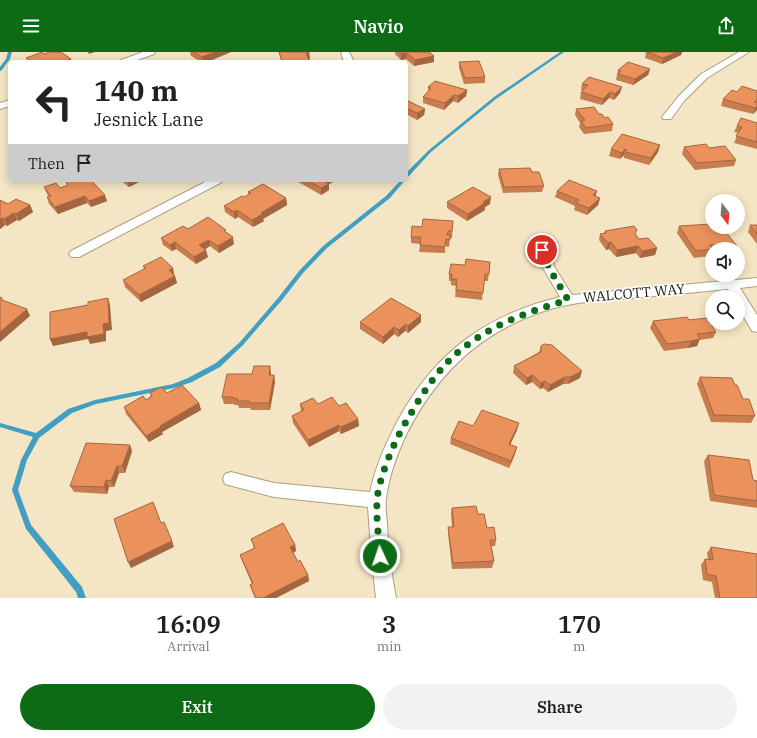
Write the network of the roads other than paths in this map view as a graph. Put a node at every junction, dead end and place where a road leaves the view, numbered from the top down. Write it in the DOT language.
graph roads {
  1 [pos="151,52"];
  2 [pos="745,52"];
  3 [pos="129,60"];
  4 [pos="667,117"];
  5 [pos="214,182"];
  6 [pos="542,250"];
  7 [pos="75,254"];
  8 [pos="757,282"];
  9 [pos="732,285"];
  10 [pos="568,300"];
  11 [pos="757,327"];
  12 [pos="231,479"];
  13 [pos="377,500"];
  14 [pos="386,598"];
  1 -- 3 [label="street"];
  2 -- 4 [label="street"];
  5 -- 7 [label="street"];
  6 -- 10 [label="street"];
  8 -- 9 [label="street, WALCOTT WAY"];
  9 -- 10 [label="street, WALCOTT WAY"];
  9 -- 11 [label="street"];
  10 -- 13 [label="street, WALCOTT WAY"];
  12 -- 13 [label="street"];
  13 -- 14 [label="street, WALCOTT WAY"];
}
